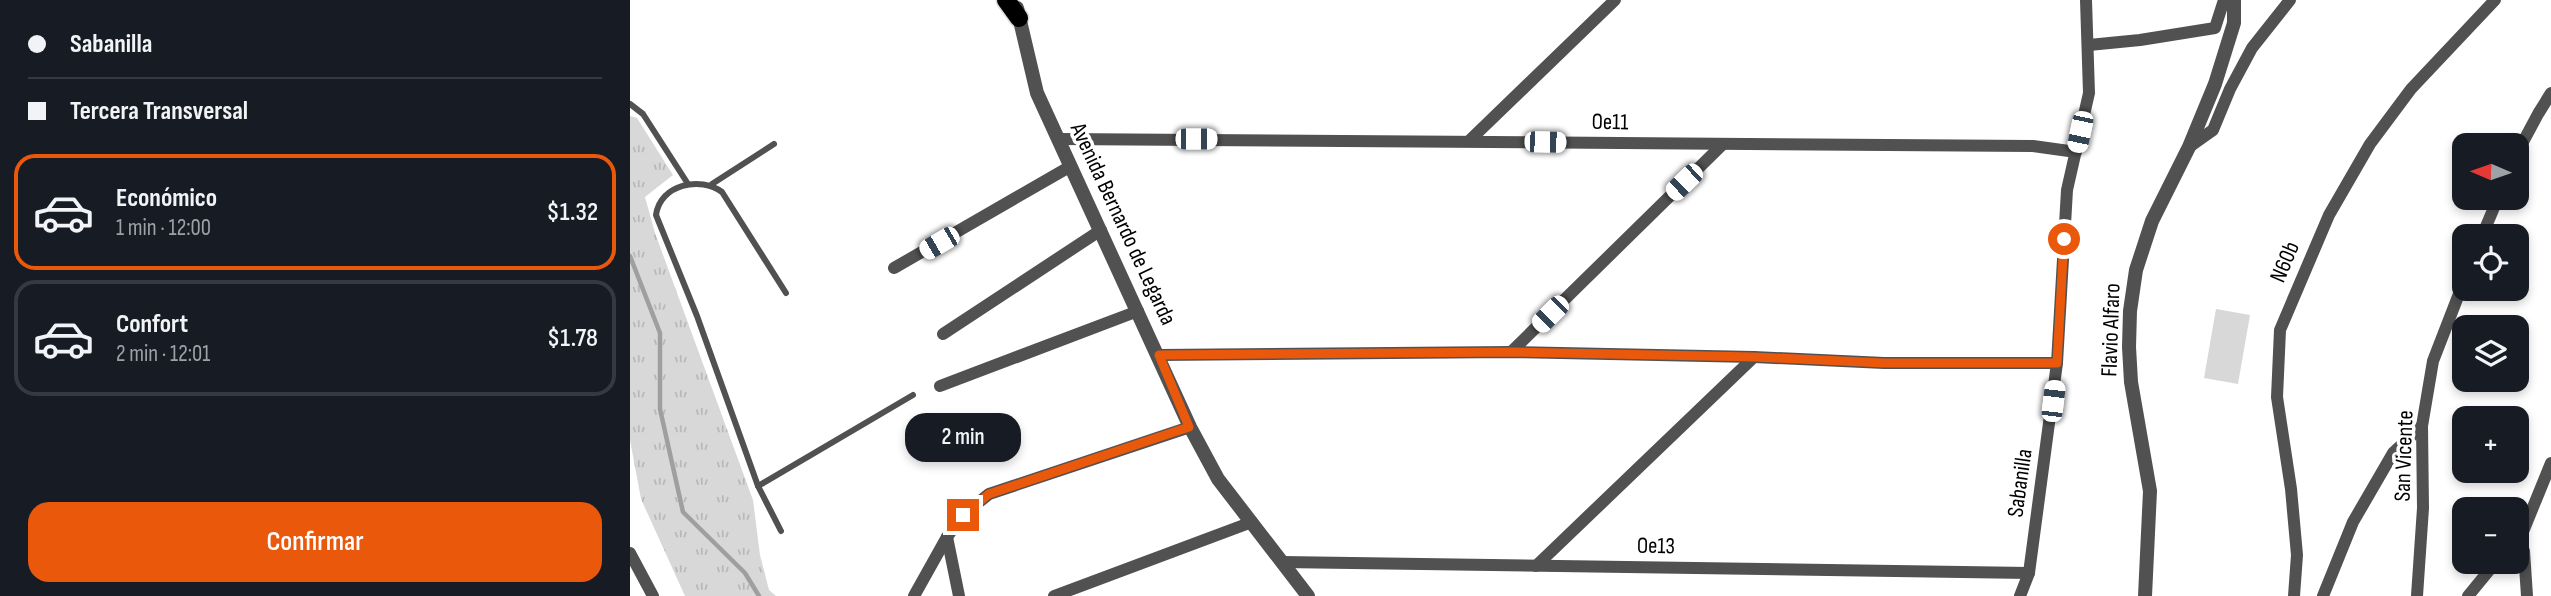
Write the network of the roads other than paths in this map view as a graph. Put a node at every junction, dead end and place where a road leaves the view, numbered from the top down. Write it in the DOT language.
graph roads {
  1 [pos="1006,0"];
  2 [pos="1615,0"];
  3 [pos="2086,0"];
  4 [pos="2224,0"];
  5 [pos="2234,0"];
  6 [pos="2290,0"];
  7 [pos="2495,0"];
  8 [pos="1019,6"];
  9 [pos="2089,45"];
  10 [pos="2551,93"];
  11 [pos="630,104"];
  12 [pos="2528,133"];
  13 [pos="1059,139"];
  14 [pos="1470,141"];
  15 [pos="774,144"];
  16 [pos="1722,145"];
  17 [pos="2189,147"];
  18 [pos="2076,152"];
  19 [pos="1071,166"];
  20 [pos="688,184"];
  21 [pos="712,184"];
  22 [pos="1101,230"];
  23 [pos="894,268"];
  24 [pos="786,293"];
  25 [pos="2456,301"];
  26 [pos="1138,311"];
  27 [pos="943,334"];
  28 [pos="1511,352"];
  29 [pos="1159,355"];
  30 [pos="1754,357"];
  31 [pos="2057,363"];
  32 [pos="940,386"];
  33 [pos="913,394"];
  34 [pos="2422,426"];
  35 [pos="1189,427"];
  36 [pos="2551,463"];
  37 [pos="758,486"];
  38 [pos="2529,515"];
  39 [pos="1252,522"];
  40 [pos="781,531"];
  41 [pos="947,537"];
  42 [pos="630,553"];
  43 [pos="1282,562"];
  44 [pos="1536,566"];
  45 [pos="2029,573"];
  46 [pos="2486,574"];
  47 [pos="2526,574"];
  48 [pos="653,596"];
  49 [pos="914,596"];
  50 [pos="958,596"];
  51 [pos="1054,596"];
  52 [pos="1308,596"];
  53 [pos="2020,596"];
  54 [pos="2144,596"];
  55 [pos="2294,596"];
  56 [pos="2323,596"];
  57 [pos="2417,596"];
  58 [pos="2468,596"];
  59 [pos="2527,596"];
  1 -- 8 [label="main road"];
  2 -- 14 [label="street"];
  3 -- 9 [label="street, Sabanilla"];
  4 -- 9 [label="street"];
  5 -- 17 [label="street, Flavio Alfaro"];
  6 -- 17 [label="street"];
  7 -- 55 [label="street, N60b"];
  8 -- 13 [label="street, Avenida Bernardo de Legarda"];
  9 -- 18 [label="street, Sabanilla"];
  10 -- 12 [label="street"];
  11 -- 20 [label="lane"];
  13 -- 14 [label="street, Oe11"];
  13 -- 19 [label="street, Avenida Bernardo de Legarda"];
  14 -- 16 [label="street, Oe11"];
  15 -- 21 [label="lane"];
  16 -- 18 [label="street, Oe11"];
  16 -- 28 [label="street"];
  17 -- 54 [label="street, Flavio Alfaro"];
  18 -- 31 [label="street, Sabanilla"];
  19 -- 22 [label="street, Avenida Bernardo de Legarda"];
  19 -- 23 [label="street"];
  20 -- 21 [label="lane"];
  20 -- 37 [label="lane"];
  21 -- 24 [label="lane"];
  22 -- 26 [label="street, Avenida Bernardo de Legarda"];
  22 -- 27 [label="street"];
  25 -- 34 [label="street, San Vicente"];
  26 -- 29 [label="street, Avenida Bernardo de Legarda"];
  26 -- 32 [label="street"];
  28 -- 29 [label="street"];
  28 -- 30 [label="street"];
  29 -- 35 [label="street, Avenida Bernardo de Legarda"];
  30 -- 31 [label="street"];
  30 -- 44 [label="street"];
  31 -- 45 [label="street, Sabanilla"];
  33 -- 37 [label="lane"];
  34 -- 56 [label="street"];
  34 -- 57 [label="street, San Vicente"];
  35 -- 39 [label="street, Avenida Bernardo de Legarda"];
  35 -- 41 [label="street"];
  36 -- 38 [label="street"];
  37 -- 40 [label="lane"];
  39 -- 43 [label="street, Avenida Bernardo de Legarda"];
  39 -- 51 [label="street"];
  41 -- 49 [label="street"];
  41 -- 50 [label="street"];
  42 -- 48 [label="street"];
  43 -- 44 [label="street, Oe13"];
  43 -- 52 [label="street, Avenida Bernardo de Legarda"];
  44 -- 45 [label="street, Oe13"];
  45 -- 53 [label="street, Sabanilla"];
  46 -- 58 [label="street"];
  47 -- 59 [label="street"];
}
